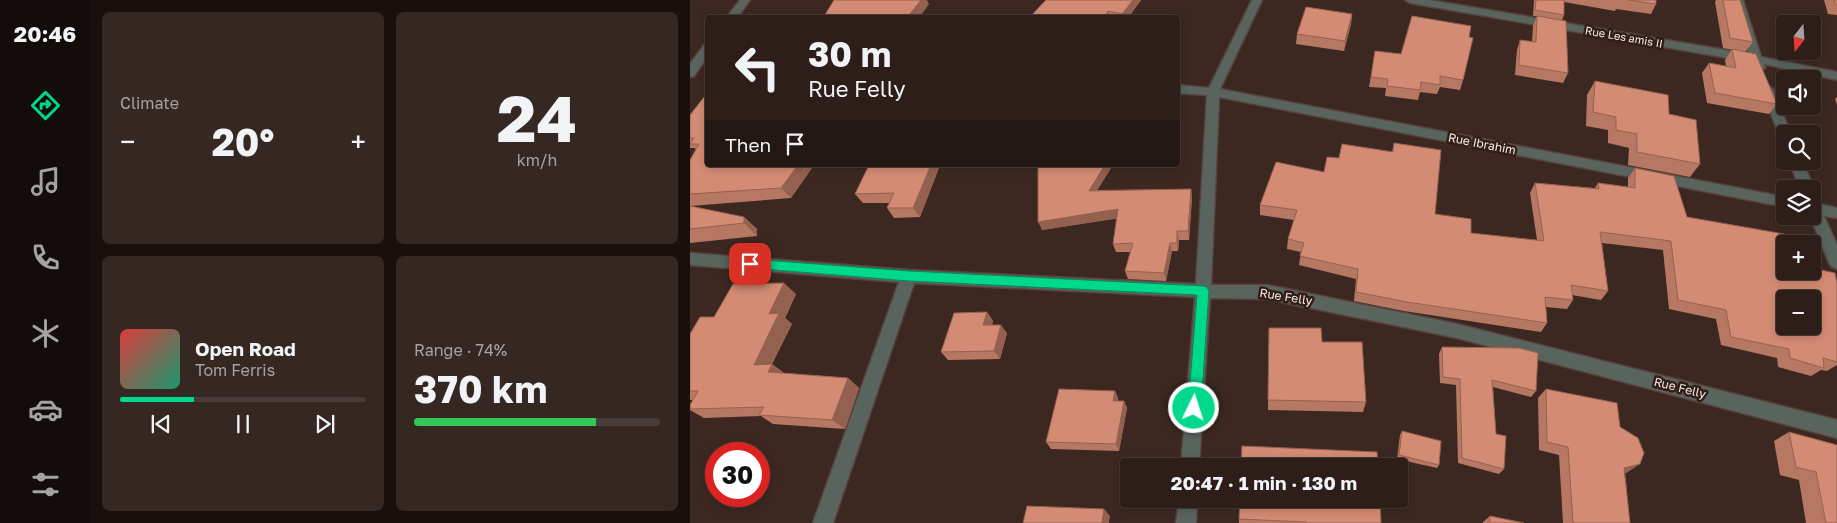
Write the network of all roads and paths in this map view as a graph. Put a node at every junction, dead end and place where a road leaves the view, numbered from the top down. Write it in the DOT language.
graph roads {
  1 [pos="745,0"];
  2 [pos="1257,0"];
  3 [pos="1410,0"];
  4 [pos="1738,0"];
  5 [pos="733,15"];
  6 [pos="701,54"];
  7 [pos="1755,59"];
  8 [pos="690,73"];
  9 [pos="1837,76"];
  10 [pos="1180,89"];
  11 [pos="1213,92"];
  12 [pos="1781,125"];
  13 [pos="1776,200"];
  14 [pos="1821,208"];
  15 [pos="1837,213"];
  16 [pos="1821,225"];
  17 [pos="690,259"];
  18 [pos="1837,262"];
  19 [pos="909,276"];
  20 [pos="1203,291"];
  21 [pos="1837,429"];
  22 [pos="1191,458"];
  23 [pos="1187,508"];
  24 [pos="823,523"];
  25 [pos="1186,523"];
  1 -- 5 [label="street"];
  2 -- 11 [label="street"];
  3 -- 7 [label="street, Rue Les amis II"];
  4 -- 7 [label="street"];
  6 -- 8 [label="street"];
  7 -- 9 [label="street, Rue Les amis II"];
  7 -- 12 [label="street"];
  10 -- 11 [label="street, Rue Ibrahim"];
  11 -- 13 [label="street, Rue Ibrahim"];
  11 -- 20 [label="street"];
  14 -- 15 [label="street"];
  16 -- 18 [label="street"];
  17 -- 19 [label="street, Rue Felly"];
  19 -- 20 [label="street, Rue Felly"];
  19 -- 24 [label="street"];
  20 -- 21 [label="street, Rue Felly"];
  20 -- 22 [label="street"];
  23 -- 25 [label="street"];
}
